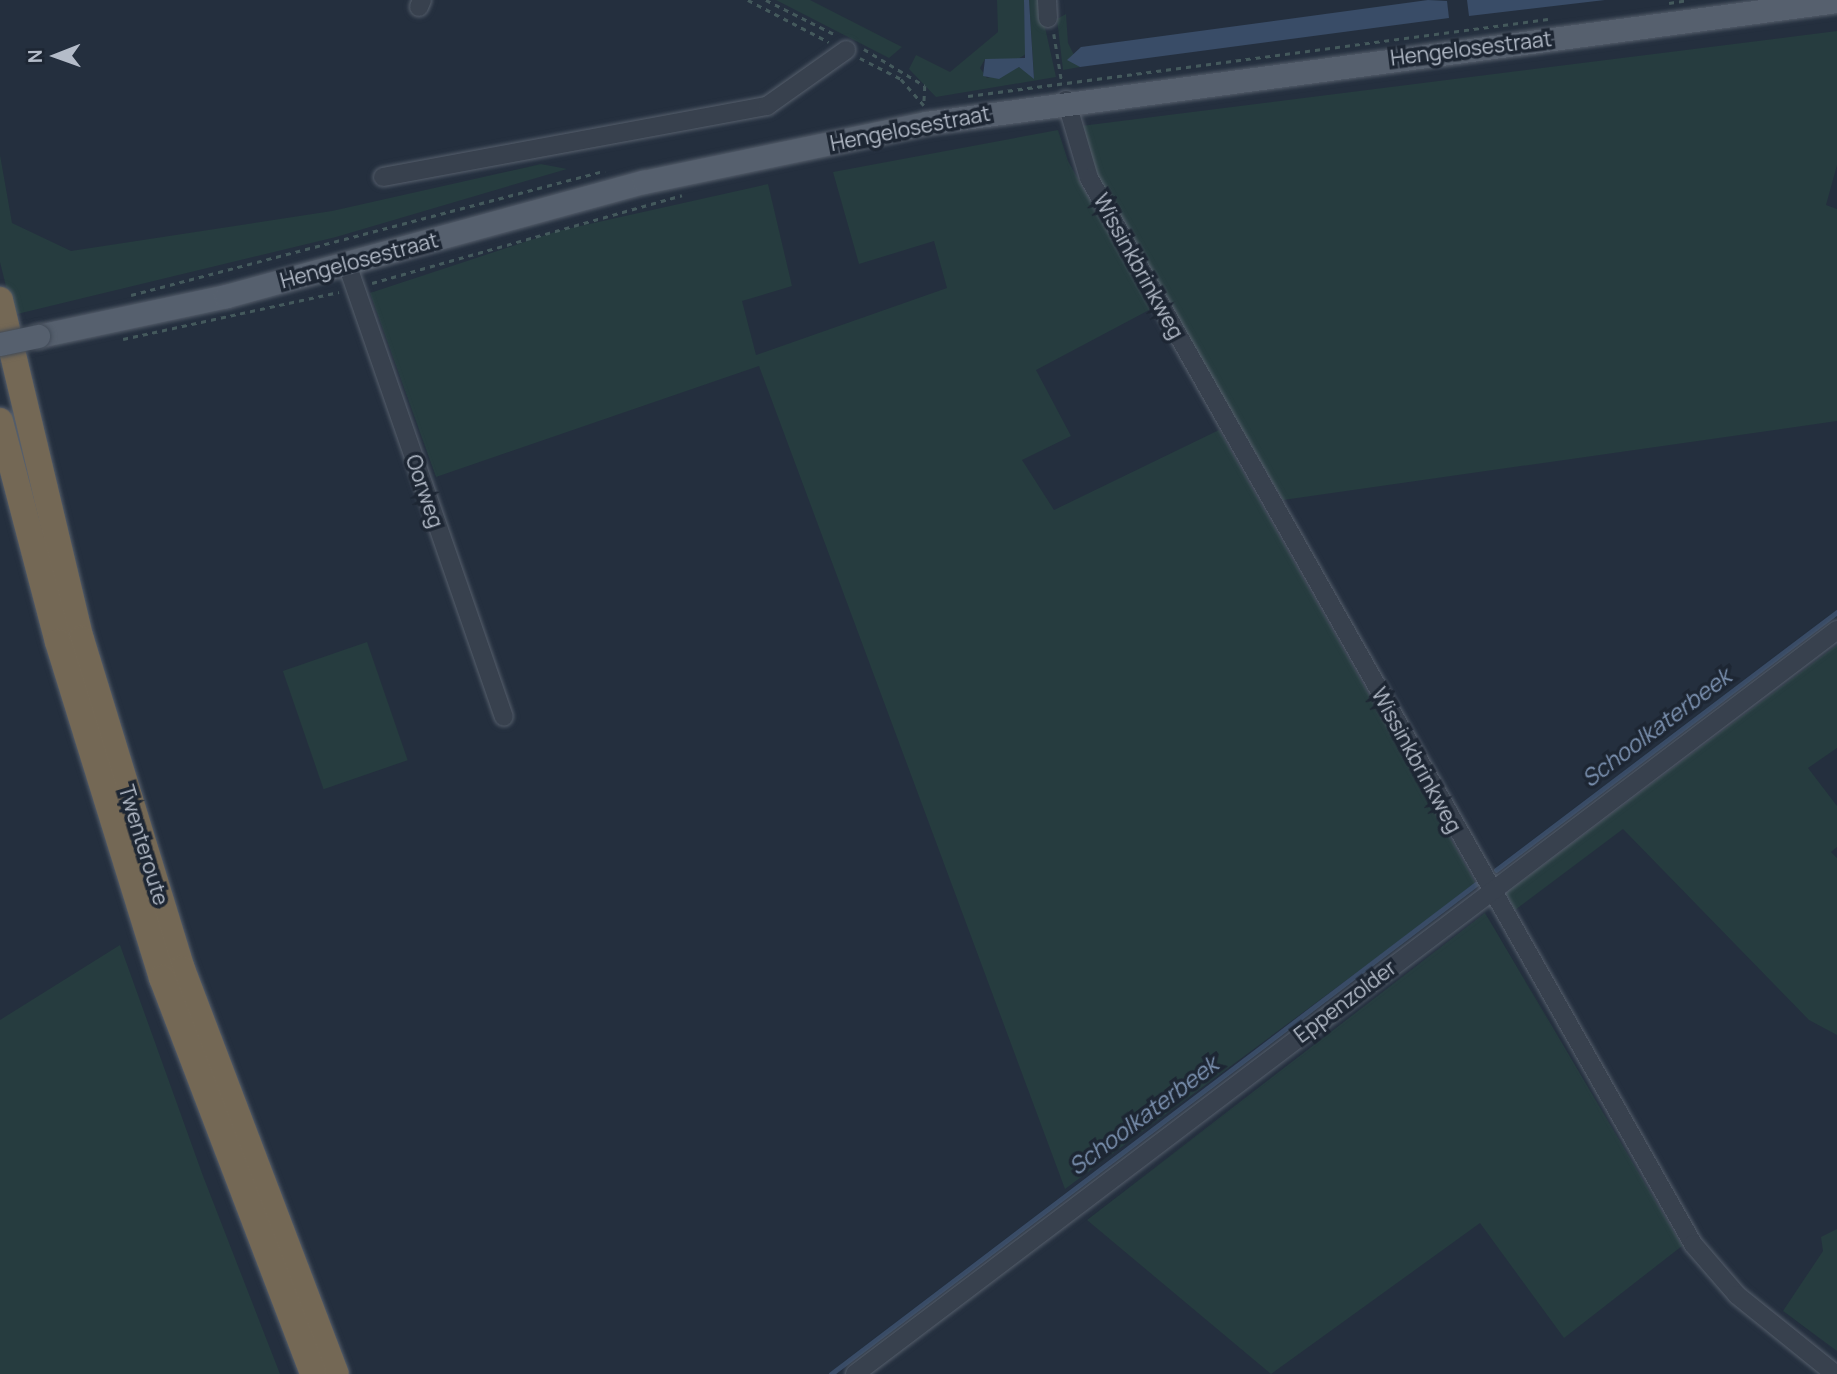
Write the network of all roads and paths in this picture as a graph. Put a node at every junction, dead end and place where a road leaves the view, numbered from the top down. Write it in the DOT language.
graph roads {
  1 [pos="1687,0"];
  2 [pos="1837,1"];
  3 [pos="1656,5"];
  4 [pos="1048,9"];
  5 [pos="1560,17"];
  6 [pos="846,50"];
  7 [pos="1064,91"];
  8 [pos="383,177"];
  9 [pos="687,194"];
  10 [pos="347,264"];
  11 [pos="356,289"];
  12 [pos="0,300"];
  13 [pos="109,340"];
  14 [pos="0,344"];
  15 [pos="0,421"];
  16 [pos="1837,630"];
  17 [pos="503,717"];
  18 [pos="1490,890"];
  19 [pos="313,1374"];
  20 [pos="336,1374"];
  21 [pos="855,1374"];
  22 [pos="1835,1374"];
  1 -- 3 [label="path"];
  2 -- 7 [label="main road, Hengelosestraat"];
  4 -- 7 [label="path"];
  5 -- 7 [label="path, Hengelosestraat"];
  6 -- 8 [label="street"];
  7 -- 10 [label="main road, Hengelosestraat"];
  7 -- 18 [label="street, Wissinkbrinkweg"];
  9 -- 11 [label="path, Hengelosestraat"];
  10 -- 11 [label="street, Oorweg"];
  10 -- 14 [label="main road, Hengelosestraat, bridge"];
  11 -- 13 [label="path, Hengelosestraat"];
  11 -- 17 [label="street, Oorweg"];
  12 -- 20 [label="highway, Twenteroute"];
  15 -- 19 [label="highway, Twenteroute"];
  16 -- 18 [label="street, Eppenzolder"];
  18 -- 21 [label="street, Eppenzolder"];
  18 -- 22 [label="street, Wissinkbrinkweg"];
}
